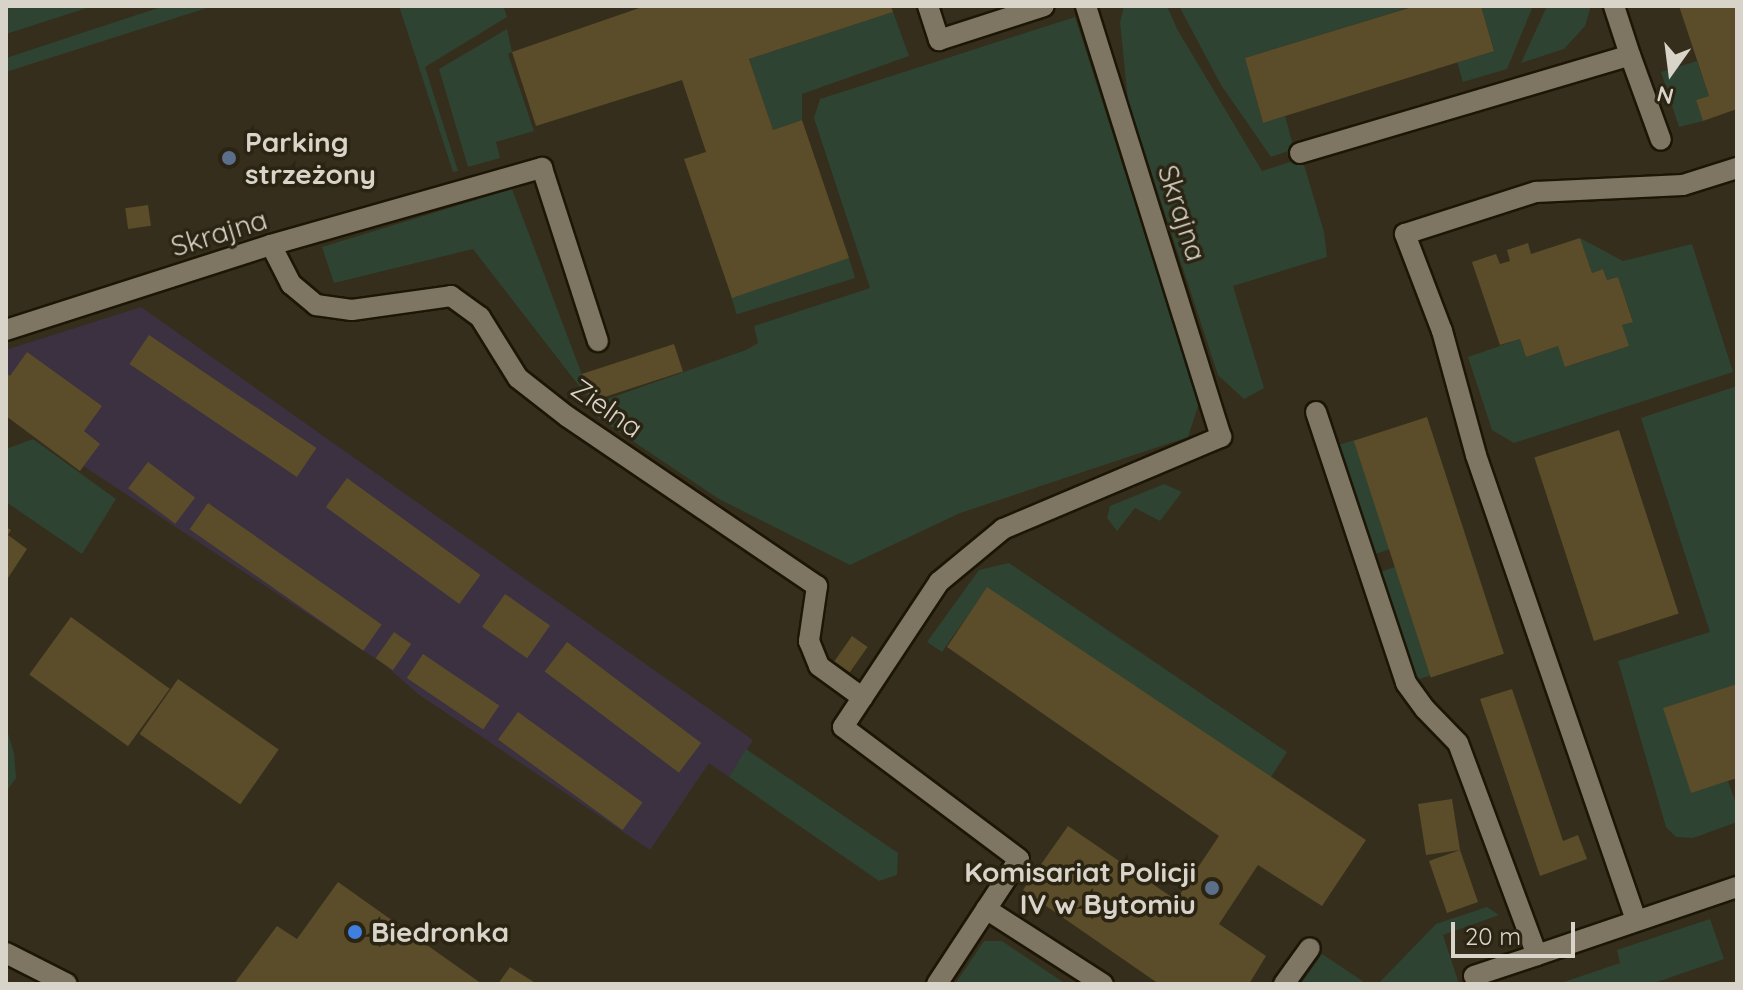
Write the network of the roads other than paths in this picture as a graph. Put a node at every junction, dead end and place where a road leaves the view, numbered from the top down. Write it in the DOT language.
graph roads {
  1 [pos="928,6"];
  2 [pos="1044,6"];
  3 [pos="1086,6"];
  4 [pos="1614,6"];
  5 [pos="1630,55"];
  6 [pos="1661,140"];
  7 [pos="1300,153"];
  8 [pos="1737,168"];
  9 [pos="271,245"];
  10 [pos="6,330"];
  11 [pos="598,341"];
  12 [pos="1316,412"];
  13 [pos="863,698"];
  14 [pos="1737,887"];
  15 [pos="986,909"];
  16 [pos="1636,920"];
  17 [pos="1310,948"];
  18 [pos="6,953"];
  19 [pos="1537,955"];
  20 [pos="1474,976"];
  21 [pos="67,984"];
  22 [pos="937,984"];
  23 [pos="1103,984"];
  24 [pos="1284,984"];
  1 -- 2 [label="street"];
  3 -- 13 [label="street, Skrajna"];
  4 -- 5 [label="street"];
  5 -- 6 [label="street"];
  5 -- 7 [label="street"];
  8 -- 16 [label="street"];
  9 -- 10 [label="street, Skrajna"];
  9 -- 11 [label="street, Skrajna"];
  9 -- 13 [label="street, Zielna"];
  12 -- 19 [label="street"];
  13 -- 15 [label="street"];
  14 -- 16 [label="street"];
  15 -- 22 [label="street"];
  15 -- 23 [label="street"];
  16 -- 19 [label="street"];
  17 -- 24 [label="street"];
  18 -- 21 [label="street"];
  19 -- 20 [label="street"];
}
